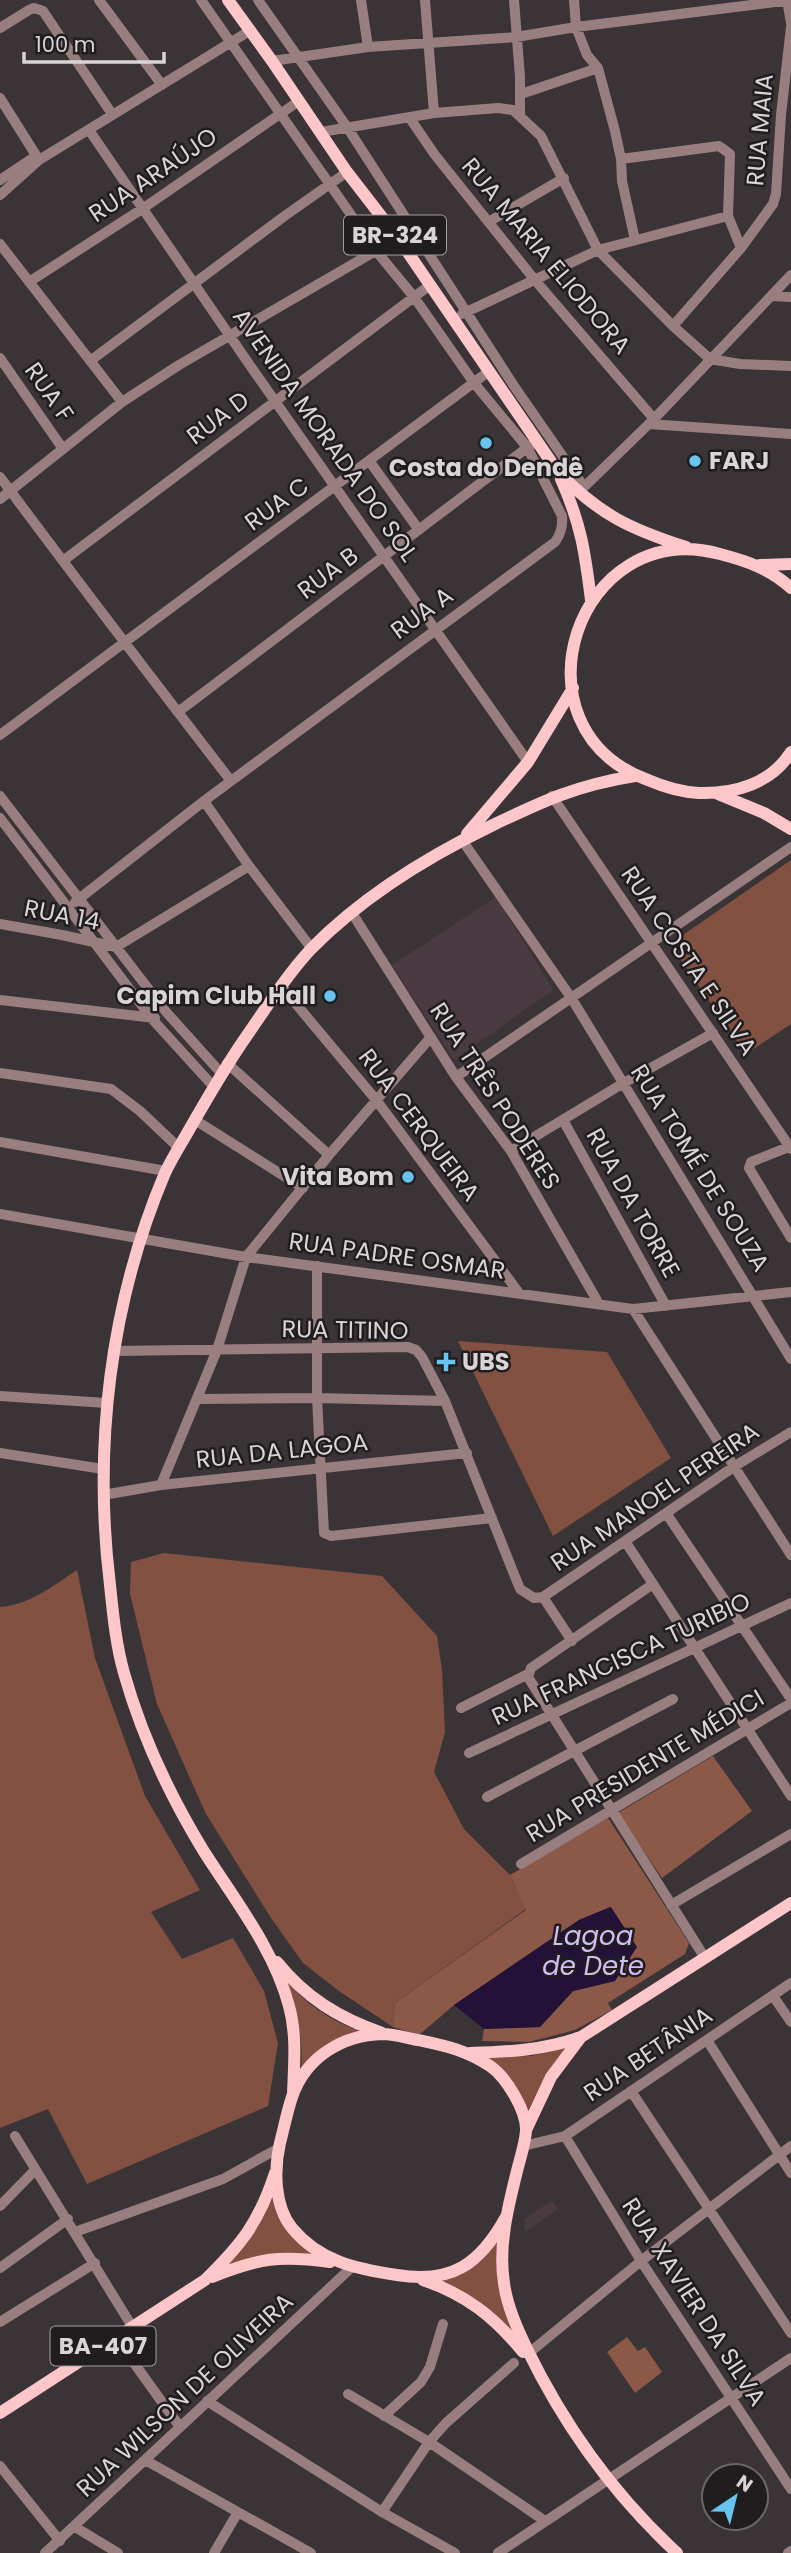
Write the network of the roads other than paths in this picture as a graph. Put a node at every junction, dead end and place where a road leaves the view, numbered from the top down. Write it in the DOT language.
graph roads {
  1 [pos="99,0"];
  2 [pos="201,0"];
  3 [pos="228,0"];
  4 [pos="258,0"];
  5 [pos="361,0"];
  6 [pos="425,0"];
  7 [pos="514,0"];
  8 [pos="574,0"];
  9 [pos="788,0"];
  10 [pos="791,25"];
  11 [pos="576,27"];
  12 [pos="0,28"];
  13 [pos="251,30"];
  14 [pos="516,37"];
  15 [pos="232,43"];
  16 [pos="427,43"];
  17 [pos="368,47"];
  18 [pos="298,57"];
  19 [pos="272,61"];
  20 [pos="598,68"];
  21 [pos="162,85"];
  22 [pos="521,94"];
  23 [pos="0,97"];
  24 [pos="299,101"];
  25 [pos="4,112"];
  26 [pos="434,113"];
  27 [pos="112,114"];
  28 [pos="281,114"];
  29 [pos="520,115"];
  30 [pos="408,117"];
  31 [pos="347,127"];
  32 [pos="89,130"];
  33 [pos="321,131"];
  34 [pos="38,158"];
  35 [pos="621,159"];
  36 [pos="347,172"];
  37 [pos="565,178"];
  38 [pos="0,180"];
  39 [pos="329,183"];
  40 [pos="0,195"];
  41 [pos="142,209"];
  42 [pos="728,216"];
  43 [pos="489,221"];
  44 [pos="398,238"];
  45 [pos="635,240"];
  46 [pos="0,244"];
  47 [pos="741,248"];
  48 [pos="598,250"];
  49 [pos="377,251"];
  50 [pos="791,275"];
  51 [pos="534,279"];
  52 [pos="29,282"];
  53 [pos="194,285"];
  54 [pos="430,285"];
  55 [pos="771,296"];
  56 [pos="414,297"];
  57 [pos="791,297"];
  58 [pos="465,312"];
  59 [pos="452,319"];
  60 [pos="673,326"];
  61 [pos="230,336"];
  62 [pos="0,358"];
  63 [pos="710,359"];
  64 [pos="90,361"];
  65 [pos="791,366"];
  66 [pos="488,372"];
  67 [pos="474,383"];
  68 [pos="275,401"];
  69 [pos="122,402"];
  70 [pos="652,421"];
  71 [pos="791,434"];
  72 [pos="532,444"];
  73 [pos="63,449"];
  74 [pos="370,462"];
  75 [pos="558,472"];
  76 [pos="0,477"];
  77 [pos="336,488"];
  78 [pos="581,490"];
  79 [pos="10,491"];
  80 [pos="0,499"];
  81 [pos="419,530"];
  82 [pos="686,547"];
  83 [pos="384,557"];
  84 [pos="64,560"];
  85 [pos="791,564"];
  86 [pos="758,565"];
  87 [pos="791,588"];
  88 [pos="591,600"];
  89 [pos="435,630"];
  90 [pos="124,644"];
  91 [pos="573,688"];
  92 [pos="178,712"];
  93 [pos="0,735"];
  94 [pos="791,752"];
  95 [pos="528,762"];
  96 [pos="635,776"];
  97 [pos="231,781"];
  98 [pos="714,793"];
  99 [pos="0,796"];
  100 [pos="552,796"];
  101 [pos="204,801"];
  102 [pos="0,818"];
  103 [pos="791,829"];
  104 [pos="462,840"];
  105 [pos="791,847"];
  106 [pos="249,866"];
  107 [pos="79,899"];
  108 [pos="69,908"];
  109 [pos="352,913"];
  110 [pos="0,924"];
  111 [pos="651,942"];
  112 [pos="98,944"];
  113 [pos="117,947"];
  114 [pos="312,949"];
  115 [pos="281,986"];
  116 [pos="572,999"];
  117 [pos="0,1000"];
  118 [pos="167,1013"];
  119 [pos="153,1020"];
  120 [pos="713,1033"];
  121 [pos="431,1037"];
  122 [pos="224,1068"];
  123 [pos="0,1073"];
  124 [pos="456,1077"];
  125 [pos="622,1084"];
  126 [pos="213,1086"];
  127 [pos="377,1101"];
  128 [pos="195,1120"];
  129 [pos="564,1120"];
  130 [pos="0,1142"];
  131 [pos="791,1147"];
  132 [pos="179,1148"];
  133 [pos="511,1151"];
  134 [pos="329,1155"];
  135 [pos="166,1171"];
  136 [pos="303,1188"];
  137 [pos="0,1214"];
  138 [pos="142,1238"];
  139 [pos="791,1238"];
  140 [pos="246,1257"];
  141 [pos="317,1266"];
  142 [pos="791,1292"];
  143 [pos="519,1293"];
  144 [pos="755,1297"];
  145 [pos="599,1304"];
  146 [pos="666,1306"];
  147 [pos="633,1309"];
  148 [pos="317,1349"];
  149 [pos="217,1350"];
  150 [pos="113,1351"];
  151 [pos="791,1359"];
  152 [pos="0,1396"];
  153 [pos="317,1398"];
  154 [pos="197,1399"];
  155 [pos="445,1401"];
  156 [pos="106,1403"];
  157 [pos="791,1432"];
  158 [pos="0,1453"];
  159 [pos="467,1453"];
  160 [pos="735,1466"];
  161 [pos="320,1468"];
  162 [pos="103,1469"];
  163 [pos="161,1485"];
  164 [pos="103,1495"];
  165 [pos="666,1513"];
  166 [pos="492,1518"];
  167 [pos="625,1541"];
  168 [pos="791,1555"];
  169 [pos="653,1584"];
  170 [pos="543,1597"];
  171 [pos="791,1603"];
  172 [pos="742,1626"];
  173 [pos="572,1642"];
  174 [pos="695,1648"];
  175 [pos="530,1671"];
  176 [pos="673,1699"];
  177 [pos="791,1701"];
  178 [pos="461,1708"];
  179 [pos="552,1714"];
  180 [pos="747,1729"];
  181 [pos="574,1752"];
  182 [pos="469,1753"];
  183 [pos="791,1796"];
  184 [pos="487,1797"];
  185 [pos="611,1810"];
  186 [pos="791,1834"];
  187 [pos="521,1864"];
  188 [pos="791,1903"];
  189 [pos="671,1905"];
  190 [pos="260,1940"];
  191 [pos="705,1958"];
  192 [pos="791,1983"];
  193 [pos="773,1996"];
  194 [pos="791,2022"];
  195 [pos="384,2034"];
  196 [pos="582,2037"];
  197 [pos="707,2040"];
  198 [pos="470,2053"];
  199 [pos="631,2091"];
  200 [pos="293,2094"];
  201 [pos="527,2129"];
  202 [pos="15,2136"];
  203 [pos="565,2136"];
  204 [pos="523,2146"];
  205 [pos="791,2146"];
  206 [pos="279,2148"];
  207 [pos="780,2155"];
  208 [pos="35,2170"];
  209 [pos="276,2172"];
  210 [pos="791,2173"];
  211 [pos="0,2206"];
  212 [pos="709,2208"];
  213 [pos="506,2217"];
  214 [pos="68,2219"];
  215 [pos="75,2232"];
  216 [pos="641,2261"];
  217 [pos="94,2263"];
  218 [pos="346,2265"];
  219 [pos="0,2268"];
  220 [pos="205,2280"];
  221 [pos="423,2280"];
  222 [pos="0,2322"];
  223 [pos="443,2324"];
  224 [pos="134,2328"];
  225 [pos="791,2333"];
  226 [pos="116,2338"];
  227 [pos="791,2358"];
  228 [pos="532,2359"];
  229 [pos="514,2362"];
  230 [pos="348,2394"];
  231 [pos="730,2396"];
  232 [pos="208,2402"];
  233 [pos="0,2413"];
  234 [pos="384,2416"];
  235 [pos="180,2427"];
  236 [pos="429,2442"];
  237 [pos="145,2460"];
  238 [pos="0,2466"];
  239 [pos="608,2478"];
  240 [pos="791,2489"];
  241 [pos="238,2512"];
  242 [pos="382,2512"];
  243 [pos="545,2521"];
  244 [pos="75,2527"];
  245 [pos="60,2540"];
  246 [pos="45,2553"];
  247 [pos="118,2553"];
  248 [pos="214,2553"];
  249 [pos="311,2553"];
  250 [pos="455,2553"];
  251 [pos="498,2553"];
  252 [pos="677,2553"];
  1 -- 21 [label="street"];
  2 -- 15 [label="street, RUA A"];
  3 -- 13 [label="main road, BR-324"];
  4 -- 18 [label="street"];
  5 -- 17 [label="street"];
  6 -- 16 [label="street"];
  7 -- 14 [label="street"];
  8 -- 11 [label="street"];
  9 -- 10 [label="street, RUA MAIA"];
  9 -- 11 [label="street"];
  10 -- 47 [label="street, RUA MAIA"];
  11 -- 14 [label="street"];
  11 -- 20 [label="street"];
  12 -- 27 [label="street"];
  13 -- 15 [label="street"];
  13 -- 19 [label="main road, BR-324"];
  14 -- 16 [label="street"];
  14 -- 22 [label="street"];
  15 -- 21 [label="street"];
  15 -- 28 [label="street, RUA A"];
  16 -- 17 [label="street"];
  16 -- 26 [label="street"];
  17 -- 18 [label="street"];
  18 -- 19 [label="street"];
  18 -- 31 [label="street"];
  19 -- 24 [label="main road, BR-324"];
  20 -- 22 [label="street"];
  20 -- 35 [label="street"];
  21 -- 27 [label="street"];
  22 -- 29 [label="street"];
  23 -- 25 [label="street"];
  24 -- 28 [label="street, RUA ARAÚJO"];
  24 -- 33 [label="main road, BR-324"];
  25 -- 34 [label="street"];
  26 -- 29 [label="street"];
  26 -- 30 [label="street"];
  27 -- 32 [label="street"];
  28 -- 39 [label="street, RUA A"];
  28 -- 41 [label="street, RUA ARAÚJO"];
  29 -- 37 [label="street"];
  30 -- 31 [label="street"];
  30 -- 43 [label="street, RUA MARIA ELIODORA"];
  31 -- 33 [label="street"];
  31 -- 58 [label="street"];
  32 -- 34 [label="street"];
  32 -- 41 [label="street, AVENIDA MORADA DO SOL"];
  33 -- 36 [label="main road, BR-324"];
  34 -- 38 [label="street"];
  34 -- 40 [label="street"];
  35 -- 42 [label="street"];
  35 -- 45 [label="street"];
  36 -- 39 [label="street"];
  36 -- 44 [label="main road, BR-324"];
  37 -- 43 [label="street"];
  37 -- 48 [label="street"];
  39 -- 49 [label="street, RUA A"];
  39 -- 53 [label="street"];
  41 -- 52 [label="street, RUA ARAÚJO"];
  41 -- 53 [label="street, AVENIDA MORADA DO SOL"];
  42 -- 45 [label="street"];
  42 -- 47 [label="street"];
  43 -- 51 [label="street, RUA MARIA ELIODORA"];
  44 -- 49 [label="street"];
  44 -- 54 [label="main road, BR-324"];
  45 -- 48 [label="street"];
  46 -- 52 [label="street"];
  47 -- 60 [label="street, RUA MAIA"];
  48 -- 51 [label="street"];
  48 -- 60 [label="street"];
  49 -- 56 [label="street, RUA A"];
  49 -- 61 [label="street"];
  50 -- 55 [label="street"];
  51 -- 58 [label="street"];
  51 -- 70 [label="street, RUA MARIA ELIODORA"];
  52 -- 64 [label="street"];
  53 -- 61 [label="street, AVENIDA MORADA DO SOL"];
  53 -- 64 [label="street"];
  54 -- 56 [label="street, RUA D"];
  54 -- 59 [label="main road, BR-324"];
  55 -- 57 [label="street"];
  55 -- 63 [label="street"];
  56 -- 67 [label="street, RUA A"];
  56 -- 68 [label="street, RUA D"];
  58 -- 59 [label="street"];
  58 -- 78 [label="street"];
  59 -- 66 [label="main road, BR-324"];
  60 -- 63 [label="street"];
  61 -- 68 [label="street, AVENIDA MORADA DO SOL"];
  61 -- 69 [label="street"];
  62 -- 73 [label="street, RUA F"];
  63 -- 65 [label="street"];
  63 -- 70 [label="street"];
  64 -- 69 [label="street"];
  66 -- 67 [label="street, RUA C"];
  66 -- 72 [label="main road, BR-324"];
  67 -- 72 [label="street, RUA A"];
  67 -- 74 [label="street, RUA C"];
  68 -- 77 [label="street, AVENIDA MORADA DO SOL"];
  68 -- 84 [label="street, RUA D"];
  69 -- 73 [label="street"];
  70 -- 71 [label="street"];
  70 -- 78 [label="street"];
  72 -- 75 [label="main road, BR-324"];
  72 -- 81 [label="street, RUA B"];
  72 -- 89 [label="street, RUA A"];
  73 -- 79 [label="street"];
  74 -- 77 [label="street, RUA C"];
  74 -- 81 [label="street"];
  75 -- 78 [label="main road"];
  75 -- 88 [label="main road"];
  76 -- 79 [label="street"];
  77 -- 83 [label="street, AVENIDA MORADA DO SOL"];
  77 -- 90 [label="street, RUA C"];
  78 -- 82 [label="main road"];
  79 -- 80 [label="street"];
  79 -- 84 [label="street"];
  81 -- 83 [label="street, RUA B"];
  82 -- 86 [label="main road"];
  82 -- 88 [label="main road"];
  83 -- 89 [label="street, AVENIDA MORADA DO SOL"];
  83 -- 92 [label="street, RUA B"];
  84 -- 90 [label="street"];
  85 -- 86 [label="main road"];
  86 -- 87 [label="main road"];
  88 -- 91 [label="main road"];
  89 -- 95 [label="street, AVENIDA MORADA DO SOL"];
  89 -- 97 [label="street, RUA A"];
  90 -- 92 [label="street"];
  90 -- 93 [label="street, RUA C"];
  91 -- 95 [label="main road"];
  91 -- 96 [label="main road"];
  92 -- 97 [label="street"];
  94 -- 98 [label="main road"];
  95 -- 104 [label="main road"];
  96 -- 98 [label="main road"];
  96 -- 100 [label="main road"];
  97 -- 101 [label="street, RUA A"];
  98 -- 103 [label="main road"];
  99 -- 107 [label="street"];
  100 -- 104 [label="main road"];
  100 -- 111 [label="street, RUA COSTA E SILVA"];
  101 -- 106 [label="street"];
  101 -- 107 [label="street, RUA A"];
  102 -- 108 [label="street"];
  104 -- 109 [label="main road"];
  104 -- 116 [label="street, RUA TOMÉ DE SOUZA"];
  105 -- 111 [label="street"];
  106 -- 113 [label="street"];
  106 -- 114 [label="street"];
  107 -- 108 [label="street, RUA A"];
  107 -- 113 [label="street"];
  108 -- 112 [label="street"];
  109 -- 114 [label="main road"];
  109 -- 121 [label="street, RUA TRÊS PODERES"];
  110 -- 112 [label="street, RUA 14"];
  111 -- 116 [label="street"];
  111 -- 120 [label="street, RUA COSTA E SILVA"];
  112 -- 113 [label="street, RUA 14"];
  112 -- 119 [label="street"];
  113 -- 118 [label="street"];
  114 -- 115 [label="main road"];
  115 -- 122 [label="main road"];
  115 -- 127 [label="street, RUA CERQUEIRA"];
  116 -- 124 [label="street"];
  116 -- 125 [label="street, RUA TOMÉ DE SOUZA"];
  117 -- 119 [label="street"];
  118 -- 119 [label="street"];
  118 -- 122 [label="street"];
  119 -- 126 [label="street"];
  120 -- 125 [label="street"];
  120 -- 131 [label="street, RUA COSTA E SILVA"];
  121 -- 124 [label="street, RUA TRÊS PODERES"];
  121 -- 127 [label="street"];
  122 -- 126 [label="main road"];
  122 -- 134 [label="street"];
  123 -- 132 [label="street"];
  124 -- 133 [label="street, RUA TRÊS PODERES"];
  125 -- 129 [label="street"];
  125 -- 144 [label="street, RUA TOMÉ DE SOUZA"];
  126 -- 128 [label="main road"];
  127 -- 134 [label="street"];
  127 -- 143 [label="street, RUA CERQUEIRA"];
  128 -- 132 [label="main road"];
  128 -- 136 [label="street"];
  129 -- 133 [label="street"];
  129 -- 146 [label="street, RUA DA TORRE"];
  130 -- 135 [label="street"];
  131 -- 139 [label="street"];
  132 -- 135 [label="main road"];
  133 -- 145 [label="street, RUA TRÊS PODERES"];
  134 -- 136 [label="street"];
  135 -- 138 [label="main road"];
  136 -- 140 [label="street"];
  137 -- 138 [label="street, RUA PADRE OSMAR"];
  138 -- 140 [label="street, RUA PADRE OSMAR"];
  138 -- 150 [label="main road"];
  140 -- 141 [label="street, RUA PADRE OSMAR"];
  140 -- 149 [label="street"];
  141 -- 143 [label="street, RUA PADRE OSMAR"];
  141 -- 148 [label="street"];
  142 -- 144 [label="street, RUA PADRE OSMAR"];
  143 -- 145 [label="street, RUA PADRE OSMAR"];
  144 -- 146 [label="street, RUA PADRE OSMAR"];
  144 -- 151 [label="street, RUA TOMÉ DE SOUZA"];
  145 -- 147 [label="street, RUA PADRE OSMAR"];
  146 -- 147 [label="street, RUA PADRE OSMAR"];
  147 -- 160 [label="street"];
  148 -- 149 [label="street, RUA TITINO"];
  148 -- 153 [label="street"];
  148 -- 155 [label="street, RUA TITINO"];
  149 -- 150 [label="street, RUA TITINO"];
  149 -- 154 [label="street"];
  150 -- 156 [label="main road"];
  152 -- 156 [label="street"];
  153 -- 154 [label="street"];
  153 -- 155 [label="street"];
  153 -- 161 [label="street"];
  154 -- 163 [label="street"];
  155 -- 159 [label="street, RUA TITINO"];
  156 -- 162 [label="main road"];
  157 -- 160 [label="street, RUA MANOEL PEREIRA"];
  158 -- 162 [label="street"];
  159 -- 161 [label="street, RUA DA LAGOA"];
  159 -- 166 [label="street, RUA TITINO"];
  160 -- 165 [label="street, RUA MANOEL PEREIRA"];
  160 -- 168 [label="street"];
  161 -- 163 [label="street, RUA DA LAGOA"];
  161 -- 166 [label="street"];
  162 -- 164 [label="main road"];
  163 -- 164 [label="street, RUA DA LAGOA"];
  164 -- 190 [label="main road"];
  165 -- 167 [label="street, RUA MANOEL PEREIRA"];
  165 -- 172 [label="street"];
  166 -- 170 [label="street, RUA TITINO"];
  167 -- 169 [label="street"];
  167 -- 170 [label="street, RUA MANOEL PEREIRA"];
  169 -- 173 [label="street"];
  169 -- 174 [label="street"];
  170 -- 173 [label="street"];
  171 -- 172 [label="street, RUA FRANCISCA TURIBIO"];
  172 -- 174 [label="street, RUA FRANCISCA TURIBIO"];
  172 -- 177 [label="street"];
  173 -- 175 [label="street"];
  174 -- 179 [label="street, RUA FRANCISCA TURIBIO"];
  174 -- 180 [label="street"];
  175 -- 178 [label="street"];
  175 -- 179 [label="street"];
  176 -- 181 [label="street"];
  177 -- 180 [label="street, RUA PRESIDENTE MÉDICI"];
  179 -- 181 [label="street"];
  179 -- 182 [label="street, RUA FRANCISCA TURIBIO"];
  180 -- 183 [label="street"];
  180 -- 185 [label="street, RUA PRESIDENTE MÉDICI"];
  181 -- 184 [label="street"];
  181 -- 185 [label="street"];
  185 -- 187 [label="street, RUA PRESIDENTE MÉDICI"];
  185 -- 189 [label="street"];
  186 -- 189 [label="street"];
  188 -- 191 [label="main road"];
  189 -- 191 [label="street"];
  190 -- 195 [label="main road"];
  190 -- 200 [label="main road"];
  191 -- 196 [label="main road"];
  192 -- 193 [label="street, RUA BETÂNIA"];
  193 -- 194 [label="street"];
  193 -- 197 [label="street, RUA BETÂNIA"];
  195 -- 198 [label="main road"];
  195 -- 200 [label="main road"];
  196 -- 198 [label="main road"];
  196 -- 201 [label="main road"];
  197 -- 199 [label="street, RUA BETÂNIA"];
  197 -- 207 [label="street"];
  198 -- 201 [label="main road"];
  199 -- 203 [label="street, RUA BETÂNIA"];
  199 -- 212 [label="street"];
  200 -- 206 [label="main road"];
  201 -- 204 [label="main road"];
  202 -- 208 [label="street"];
  203 -- 204 [label="street, RUA BETÂNIA"];
  203 -- 216 [label="street, RUA XAVIER DA SILVA"];
  204 -- 213 [label="main road"];
  205 -- 207 [label="street"];
  206 -- 209 [label="main road"];
  206 -- 215 [label="street"];
  207 -- 210 [label="street"];
  207 -- 212 [label="street"];
  208 -- 211 [label="street"];
  208 -- 214 [label="street"];
  209 -- 218 [label="main road"];
  209 -- 220 [label="main road, BA-407"];
  212 -- 216 [label="street"];
  212 -- 225 [label="street"];
  213 -- 221 [label="main road"];
  213 -- 228 [label="main road"];
  214 -- 215 [label="street"];
  214 -- 219 [label="street"];
  215 -- 217 [label="street"];
  216 -- 228 [label="street"];
  216 -- 231 [label="street, RUA XAVIER DA SILVA"];
  217 -- 222 [label="street"];
  217 -- 224 [label="street"];
  218 -- 220 [label="main road, BA-407"];
  218 -- 221 [label="main road"];
  218 -- 232 [label="street, RUA WILSON DE OLIVEIRA"];
  220 -- 224 [label="main road, BA-407"];
  221 -- 228 [label="main road"];
  223 -- 234 [label="street"];
  224 -- 226 [label="main road, BA-407"];
  226 -- 233 [label="main road, BA-407"];
  226 -- 235 [label="street"];
  227 -- 231 [label="street"];
  228 -- 239 [label="main road"];
  229 -- 236 [label="street"];
  230 -- 234 [label="street"];
  231 -- 239 [label="street"];
  231 -- 240 [label="street, RUA XAVIER DA SILVA"];
  232 -- 235 [label="street, RUA WILSON DE OLIVEIRA"];
  232 -- 242 [label="street"];
  234 -- 236 [label="street"];
  235 -- 237 [label="street, RUA WILSON DE OLIVEIRA"];
  236 -- 242 [label="street"];
  236 -- 243 [label="street"];
  237 -- 241 [label="street"];
  237 -- 244 [label="street, RUA WILSON DE OLIVEIRA"];
  238 -- 245 [label="street"];
  239 -- 243 [label="street"];
  239 -- 252 [label="main road"];
  241 -- 248 [label="street"];
  241 -- 249 [label="street"];
  242 -- 250 [label="street"];
  243 -- 251 [label="street"];
  244 -- 245 [label="street, RUA WILSON DE OLIVEIRA"];
  244 -- 247 [label="street"];
  245 -- 246 [label="street, RUA WILSON DE OLIVEIRA"];
}
